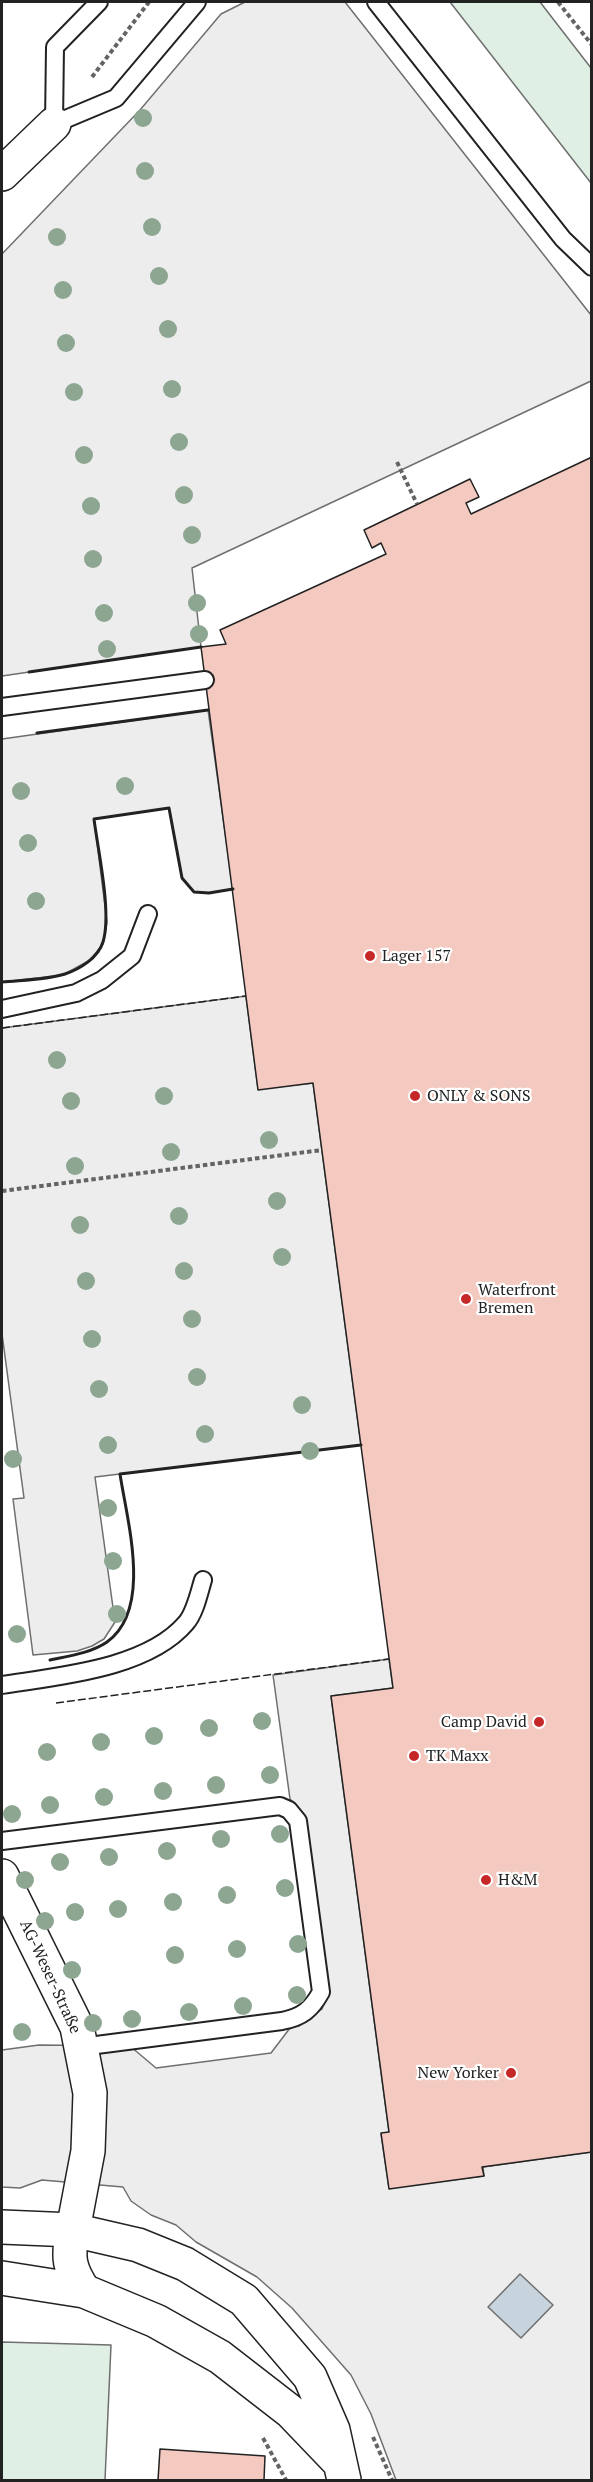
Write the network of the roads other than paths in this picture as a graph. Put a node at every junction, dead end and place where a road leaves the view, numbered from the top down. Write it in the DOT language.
graph roads {
  1 [pos="99,2"];
  2 [pos="197,2"];
  3 [pos="376,2"];
  4 [pos="54,124"];
  5 [pos="2,174"];
  6 [pos="591,267"];
  7 [pos="205,680"];
  8 [pos="2,707"];
  9 [pos="147,914"];
  10 [pos="2,1010"];
  11 [pos="203,1580"];
  12 [pos="2,1685"];
  13 [pos="2,1841"];
  14 [pos="2,1876"];
  15 [pos="81,2047"];
  16 [pos="2,2227"];
  17 [pos="73,2230"];
  18 [pos="2,2278"];
  19 [pos="84,2291"];
  20 [pos="342,2472"];
  1 -- 4 [label="lane"];
  2 -- 4 [label="lane"];
  3 -- 6 [label="lane"];
  4 -- 5 [label="street"];
  7 -- 8 [label="lane"];
  9 -- 10 [label="lane"];
  11 -- 12 [label="lane"];
  13 -- 15 [label="lane"];
  14 -- 15 [label="street, AG-Weser-Straße"];
  15 -- 17 [label="street, AG-Weser-Straße"];
  16 -- 17 [label="street"];
  17 -- 19 [label="street, AG-Weser-Straße"];
  17 -- 20 [label="street"];
  18 -- 19 [label="street"];
  19 -- 20 [label="street"];
}
